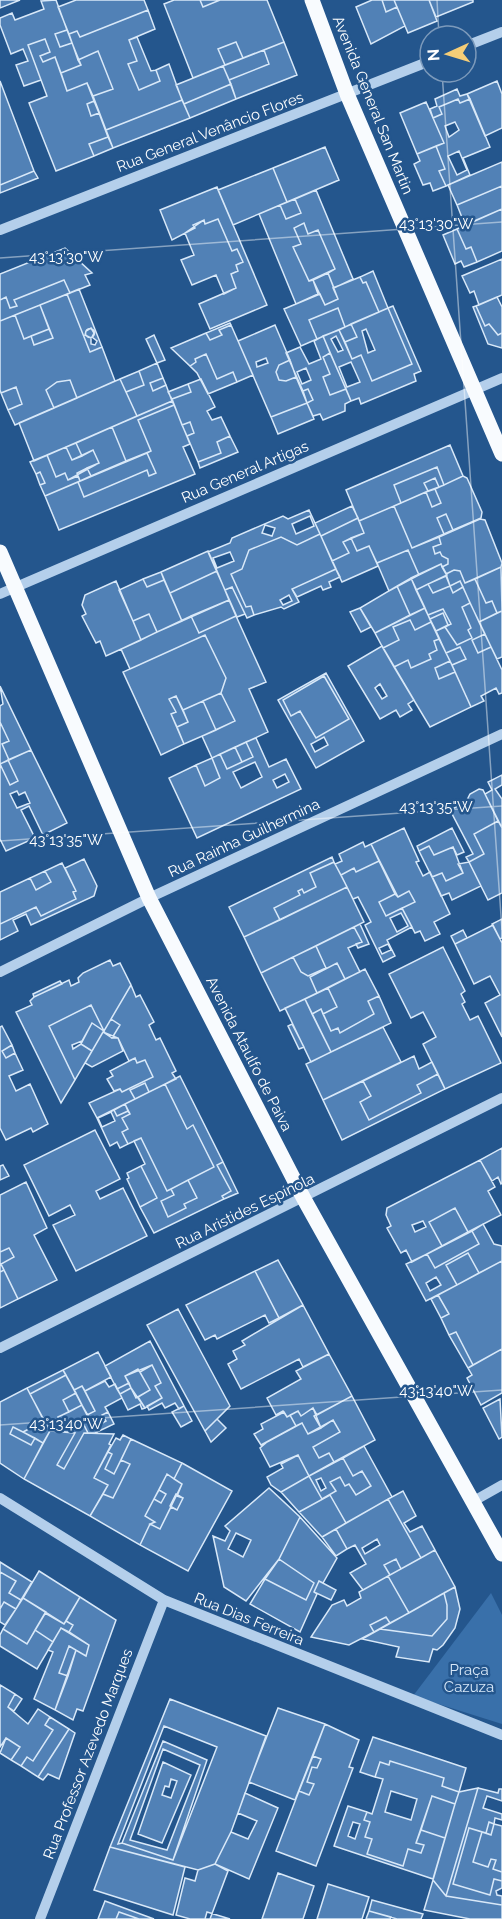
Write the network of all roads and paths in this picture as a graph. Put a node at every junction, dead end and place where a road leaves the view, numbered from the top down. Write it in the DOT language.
graph roads {
  1 [pos="312,0"];
  2 [pos="502,32"];
  3 [pos="478,41"];
  4 [pos="418,66"];
  5 [pos="347,94"];
  6 [pos="0,230"];
  7 [pos="502,378"];
  8 [pos="474,390"];
  9 [pos="502,454"];
  10 [pos="0,552"];
  11 [pos="15,587"];
  12 [pos="0,594"];
  13 [pos="502,735"];
  14 [pos="149,898"];
  15 [pos="0,972"];
  16 [pos="502,1098"];
  17 [pos="304,1199"];
  18 [pos="0,1348"];
  19 [pos="502,1485"];
  20 [pos="0,1498"];
  21 [pos="472,1502"];
  22 [pos="502,1554"];
  23 [pos="164,1600"];
  24 [pos="502,1735"];
  25 [pos="40,1919"];
  1 -- 5 [label="main road, Avenida General San Martin"];
  2 -- 3 [label="street"];
  4 -- 5 [label="street, Rua General Venâncio Flores"];
  5 -- 6 [label="street, Rua General Venâncio Flores"];
  5 -- 8 [label="main road, Avenida General San Martin"];
  7 -- 8 [label="street, Rua General Artigas"];
  8 -- 9 [label="main road, Avenida General San Martin"];
  8 -- 11 [label="street, Rua General Artigas"];
  10 -- 11 [label="main road, Avenida Ataulfo de Paiva"];
  11 -- 12 [label="street, Rua General Artigas"];
  11 -- 14 [label="main road, Avenida Ataulfo de Paiva"];
  13 -- 14 [label="street, Rua Rainha Guilhermina"];
  14 -- 15 [label="street, Rua Rainha Guilhermina"];
  14 -- 17 [label="main road, Avenida Ataulfo de Paiva"];
  16 -- 17 [label="street, Rua Aristides Espínola"];
  17 -- 18 [label="street, Rua Aristides Espínola"];
  17 -- 21 [label="main road, Avenida Ataulfo de Paiva"];
  19 -- 21 [label="street"];
  20 -- 23 [label="street, Rua Dias Ferreira"];
  21 -- 22 [label="main road, Avenida Ataulfo de Paiva"];
  23 -- 24 [label="street, Rua Dias Ferreira"];
  23 -- 25 [label="street, Rua Professor Azevedo Marques"];
}
